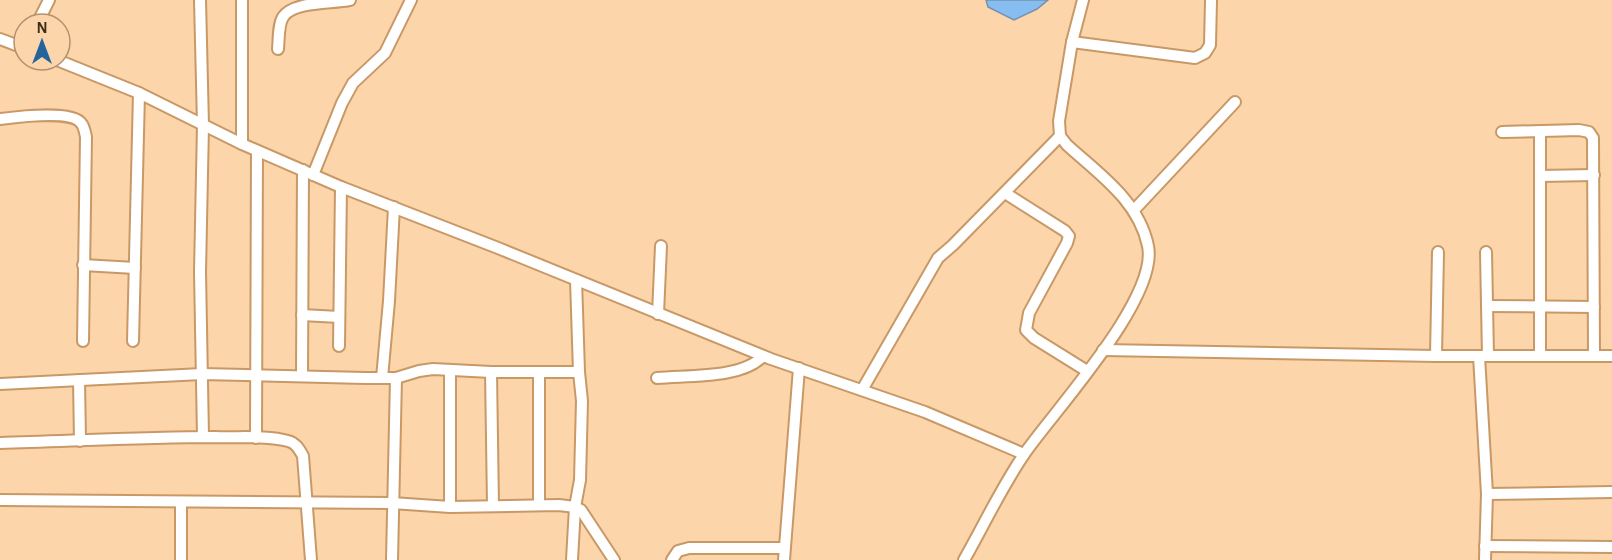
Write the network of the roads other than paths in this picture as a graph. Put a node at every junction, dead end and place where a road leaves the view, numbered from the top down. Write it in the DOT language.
graph roads {
  1 [pos="200,0"];
  2 [pos="242,0"];
  3 [pos="350,0"];
  4 [pos="411,0"];
  5 [pos="1083,0"];
  6 [pos="1211,0"];
  7 [pos="1072,42"];
  8 [pos="278,49"];
  9 [pos="72,66"];
  10 [pos="139,93"];
  11 [pos="1235,102"];
  12 [pos="0,119"];
  13 [pos="203,125"];
  14 [pos="1540,131"];
  15 [pos="1502,132"];
  16 [pos="1060,136"];
  17 [pos="242,144"];
  18 [pos="257,151"];
  19 [pos="308,172"];
  20 [pos="1594,175"];
  21 [pos="1540,176"];
  22 [pos="341,187"];
  23 [pos="1005,193"];
  24 [pos="394,207"];
  25 [pos="1134,210"];
  26 [pos="661,246"];
  27 [pos="1438,252"];
  28 [pos="1486,252"];
  29 [pos="83,265"];
  30 [pos="135,268"];
  31 [pos="576,280"];
  32 [pos="1487,306"];
  33 [pos="1539,306"];
  34 [pos="1594,307"];
  35 [pos="658,314"];
  36 [pos="302,315"];
  37 [pos="339,317"];
  38 [pos="82,341"];
  39 [pos="133,341"];
  40 [pos="339,346"];
  41 [pos="1103,350"];
  42 [pos="763,356"];
  43 [pos="1436,356"];
  44 [pos="1483,356"];
  45 [pos="1540,356"];
  46 [pos="1594,356"];
  47 [pos="1612,356"];
  48 [pos="799,368"];
  49 [pos="450,370"];
  50 [pos="1087,371"];
  51 [pos="491,372"];
  52 [pos="539,372"];
  53 [pos="579,372"];
  54 [pos="202,374"];
  55 [pos="255,375"];
  56 [pos="302,375"];
  57 [pos="382,378"];
  58 [pos="396,378"];
  59 [pos="657,378"];
  60 [pos="79,380"];
  61 [pos="0,384"];
  62 [pos="862,390"];
  63 [pos="203,437"];
  64 [pos="256,438"];
  65 [pos="80,441"];
  66 [pos="0,443"];
  67 [pos="1024,454"];
  68 [pos="1612,492"];
  69 [pos="1487,494"];
  70 [pos="0,500"];
  71 [pos="181,502"];
  72 [pos="307,503"];
  73 [pos="392,503"];
  74 [pos="539,504"];
  75 [pos="493,506"];
  76 [pos="450,507"];
  77 [pos="575,507"];
  78 [pos="1485,546"];
  79 [pos="1612,547"];
  80 [pos="784,548"];
  81 [pos="181,560"];
  82 [pos="310,560"];
  83 [pos="392,560"];
  84 [pos="572,560"];
  85 [pos="614,560"];
  86 [pos="672,560"];
  87 [pos="784,560"];
  88 [pos="964,560"];
  89 [pos="1485,560"];
  1 -- 13 [label="street"];
  2 -- 17 [label="street"];
  3 -- 8 [label="street"];
  4 -- 19 [label="street"];
  5 -- 7 [label="street"];
  6 -- 7 [label="street"];
  7 -- 16 [label="street"];
  9 -- 10 [label="street"];
  10 -- 13 [label="street"];
  10 -- 30 [label="street"];
  11 -- 25 [label="street"];
  12 -- 29 [label="street"];
  13 -- 17 [label="street"];
  13 -- 54 [label="street"];
  14 -- 15 [label="street"];
  14 -- 20 [label="street"];
  14 -- 21 [label="street"];
  16 -- 23 [label="street"];
  16 -- 25 [label="street"];
  17 -- 18 [label="street"];
  18 -- 19 [label="street"];
  18 -- 55 [label="street"];
  19 -- 22 [label="street"];
  19 -- 36 [label="street"];
  20 -- 21 [label="street"];
  20 -- 34 [label="street"];
  21 -- 33 [label="street"];
  22 -- 24 [label="street"];
  22 -- 37 [label="street"];
  23 -- 50 [label="street"];
  23 -- 62 [label="street"];
  24 -- 31 [label="street"];
  24 -- 57 [label="street"];
  25 -- 41 [label="street"];
  26 -- 35 [label="street"];
  27 -- 43 [label="street"];
  28 -- 32 [label="street"];
  29 -- 30 [label="street"];
  29 -- 38 [label="street"];
  30 -- 39 [label="street"];
  31 -- 35 [label="street"];
  31 -- 53 [label="street"];
  32 -- 33 [label="street"];
  32 -- 44 [label="street"];
  33 -- 34 [label="street"];
  33 -- 45 [label="street"];
  34 -- 46 [label="street"];
  35 -- 42 [label="street"];
  36 -- 37 [label="street"];
  36 -- 56 [label="street"];
  37 -- 40 [label="street"];
  41 -- 43 [label="street"];
  41 -- 50 [label="street"];
  42 -- 48 [label="street"];
  42 -- 59 [label="street"];
  43 -- 44 [label="street"];
  44 -- 45 [label="street"];
  44 -- 69 [label="street"];
  45 -- 46 [label="street"];
  46 -- 47 [label="street"];
  48 -- 62 [label="street"];
  48 -- 80 [label="street"];
  49 -- 51 [label="street"];
  49 -- 58 [label="street"];
  49 -- 76 [label="street"];
  50 -- 67 [label="street"];
  51 -- 52 [label="street"];
  51 -- 75 [label="street"];
  52 -- 53 [label="street"];
  52 -- 74 [label="street"];
  53 -- 77 [label="street"];
  54 -- 55 [label="street"];
  54 -- 60 [label="street"];
  54 -- 63 [label="street"];
  55 -- 56 [label="street"];
  55 -- 64 [label="street"];
  56 -- 57 [label="street"];
  57 -- 58 [label="street"];
  58 -- 73 [label="street"];
  60 -- 61 [label="street"];
  60 -- 65 [label="street"];
  62 -- 67 [label="street"];
  63 -- 64 [label="street"];
  63 -- 65 [label="street"];
  64 -- 72 [label="street"];
  65 -- 66 [label="street"];
  67 -- 88 [label="street"];
  68 -- 69 [label="street"];
  69 -- 78 [label="street"];
  70 -- 71 [label="street"];
  71 -- 72 [label="street"];
  71 -- 81 [label="street"];
  72 -- 73 [label="street"];
  72 -- 82 [label="street"];
  73 -- 76 [label="street"];
  73 -- 83 [label="street"];
  74 -- 75 [label="street"];
  74 -- 77 [label="street"];
  75 -- 76 [label="street"];
  77 -- 84 [label="street"];
  77 -- 85 [label="street"];
  78 -- 79 [label="street"];
  78 -- 89 [label="street"];
  80 -- 86 [label="street"];
  80 -- 87 [label="street"];
}
